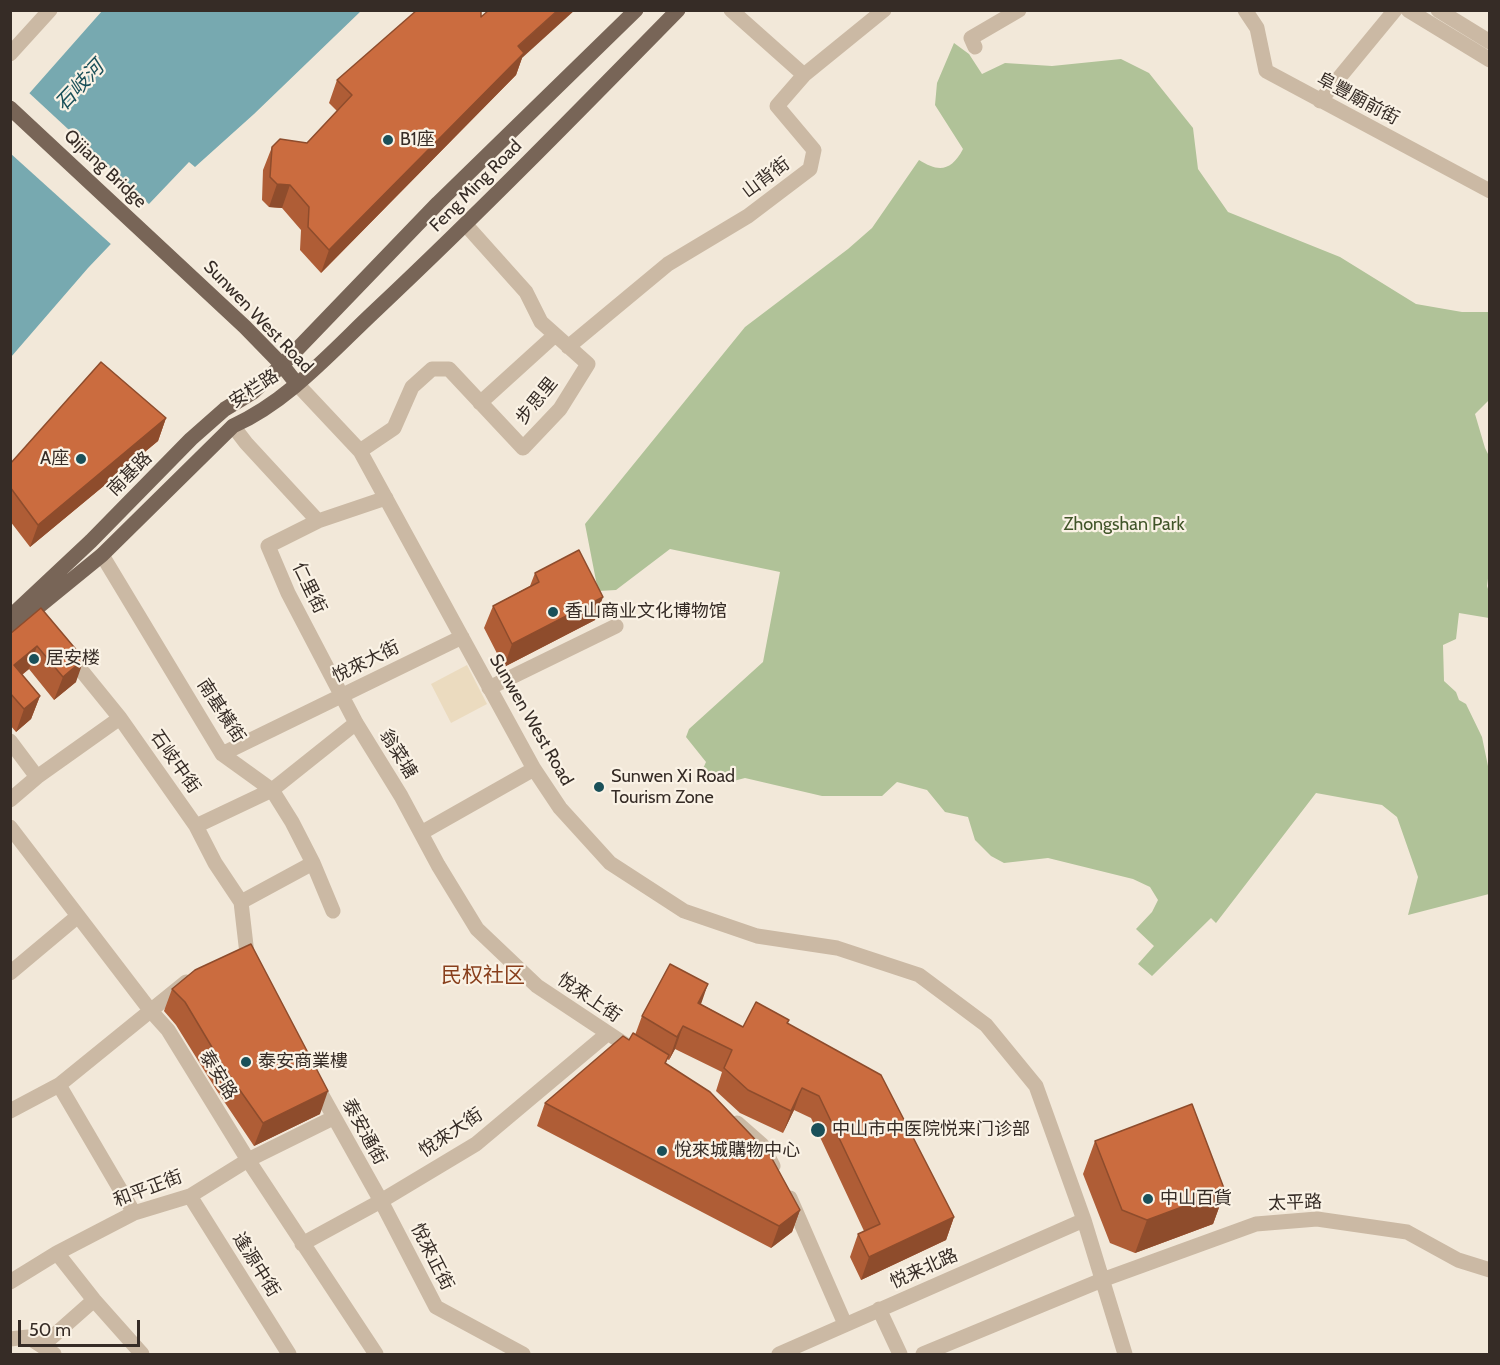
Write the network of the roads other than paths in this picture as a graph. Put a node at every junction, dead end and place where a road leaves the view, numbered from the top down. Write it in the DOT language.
graph roads {
  1 [pos="50,10"];
  2 [pos="636,10"];
  3 [pos="678,10"];
  4 [pos="731,10"];
  5 [pos="884,10"];
  6 [pos="1019,10"];
  7 [pos="1245,10"];
  8 [pos="1395,10"];
  9 [pos="1408,10"];
  10 [pos="1438,10"];
  11 [pos="1490,42"];
  12 [pos="975,47"];
  13 [pos="10,54"];
  14 [pos="1490,60"];
  15 [pos="804,75"];
  16 [pos="1320,101"];
  17 [pos="10,108"];
  18 [pos="1490,191"];
  19 [pos="466,225"];
  20 [pos="147,234"];
  21 [pos="555,335"];
  22 [pos="568,347"];
  23 [pos="282,365"];
  24 [pos="297,384"];
  25 [pos="480,403"];
  26 [pos="233,426"];
  27 [pos="360,451"];
  28 [pos="386,498"];
  29 [pos="318,521"];
  30 [pos="102,555"];
  31 [pos="10,617"];
  32 [pos="616,626"];
  33 [pos="10,630"];
  34 [pos="462,637"];
  35 [pos="62,646"];
  36 [pos="489,688"];
  37 [pos="342,696"];
  38 [pos="120,718"];
  39 [pos="356,723"];
  40 [pos="10,741"];
  41 [pos="222,754"];
  42 [pos="534,769"];
  43 [pos="37,777"];
  44 [pos="272,790"];
  45 [pos="10,800"];
  46 [pos="196,826"];
  47 [pos="10,827"];
  48 [pos="421,833"];
  49 [pos="313,862"];
  50 [pos="241,902"];
  51 [pos="333,911"];
  52 [pos="78,916"];
  53 [pos="10,974"];
  54 [pos="204,974"];
  55 [pos="258,975"];
  56 [pos="150,1010"];
  57 [pos="607,1034"];
  58 [pos="644,1056"];
  59 [pos="306,1067"];
  60 [pos="58,1085"];
  61 [pos="723,1110"];
  62 [pos="10,1111"];
  63 [pos="333,1118"];
  64 [pos="248,1160"];
  65 [pos="190,1196"];
  66 [pos="381,1201"];
  67 [pos="134,1214"];
  68 [pos="1084,1220"];
  69 [pos="302,1244"];
  70 [pos="57,1253"];
  71 [pos="1490,1269"];
  72 [pos="1102,1280"];
  73 [pos="10,1282"];
  74 [pos="94,1300"];
  75 [pos="879,1310"];
  76 [pos="845,1324"];
  77 [pos="10,1339"];
  78 [pos="48,1350"];
  79 [pos="142,1354"];
  80 [pos="290,1354"];
  81 [pos="376,1354"];
  82 [pos="523,1354"];
  83 [pos="779,1354"];
  84 [pos="900,1354"];
  85 [pos="923,1354"];
  86 [pos="1125,1354"];
  1 -- 13 [label="street"];
  2 -- 23 [label="main road, Feng Ming Road"];
  3 -- 19 [label="main road, Feng Ming Road"];
  4 -- 15 [label="street"];
  5 -- 15 [label="street, 山背街"];
  6 -- 12 [label="street"];
  7 -- 16 [label="street, 阜豐廟前街"];
  8 -- 16 [label="street"];
  9 -- 14 [label="street"];
  10 -- 11 [label="street"];
  15 -- 22 [label="street, 山背街"];
  16 -- 18 [label="street, 阜豐廟前街"];
  17 -- 20 [label="main road, Qijiang Bridge"];
  19 -- 21 [label="street, 步思里"];
  19 -- 24 [label="main road, Feng Ming Road"];
  20 -- 23 [label="main road, Sunwen West Road"];
  21 -- 22 [label="street, 步思里"];
  21 -- 25 [label="street"];
  22 -- 25 [label="street, 步思里"];
  23 -- 24 [label="main road, Sunwen West Road"];
  23 -- 31 [label="main road, 南基路"];
  24 -- 26 [label="main road, 安栏路"];
  24 -- 27 [label="street, Sunwen West Road"];
  25 -- 27 [label="street, 步思里"];
  26 -- 29 [label="street"];
  26 -- 30 [label="main road, 南基路"];
  27 -- 28 [label="street, Sunwen West Road"];
  28 -- 29 [label="street, 仁里街"];
  28 -- 34 [label="street, Sunwen West Road"];
  29 -- 37 [label="street, 仁里街"];
  30 -- 33 [label="main road, 南基路"];
  30 -- 41 [label="street, 南基橫街"];
  32 -- 36 [label="street"];
  34 -- 36 [label="street, Sunwen West Road"];
  34 -- 37 [label="street, 悅來大街"];
  35 -- 38 [label="street, 石岐中街"];
  36 -- 42 [label="street, Sunwen West Road"];
  37 -- 39 [label="street, 翁菜塘"];
  37 -- 41 [label="street, 悅來大街"];
  38 -- 43 [label="street"];
  38 -- 46 [label="street, 石岐中街"];
  39 -- 44 [label="street"];
  39 -- 48 [label="street, 翁菜塘"];
  40 -- 43 [label="street"];
  41 -- 44 [label="street, 南基橫街"];
  42 -- 48 [label="street"];
  42 -- 68 [label="street, Sunwen West Road"];
  43 -- 45 [label="street"];
  44 -- 46 [label="street"];
  44 -- 49 [label="street, 南基橫街"];
  46 -- 50 [label="street, 石岐中街"];
  47 -- 52 [label="street, 泰安路"];
  48 -- 57 [label="street, 悅來上街"];
  49 -- 50 [label="street"];
  49 -- 51 [label="street, 南基橫街"];
  50 -- 55 [label="street, 石岐中街"];
  52 -- 53 [label="street"];
  52 -- 56 [label="street, 泰安路"];
  54 -- 56 [label="street"];
  56 -- 60 [label="street"];
  56 -- 64 [label="street, 泰安路"];
  57 -- 58 [label="street, 悅來上街"];
  57 -- 66 [label="street, 悅來大街"];
  59 -- 63 [label="street, 泰安通街"];
  60 -- 62 [label="street"];
  60 -- 67 [label="street"];
  61 -- 76 [label="street"];
  63 -- 64 [label="street, 和平正街"];
  63 -- 66 [label="street, 泰安通街"];
  64 -- 65 [label="street, 和平正街"];
  64 -- 69 [label="street, 泰安路"];
  65 -- 67 [label="street, 和平正街"];
  65 -- 80 [label="street, 逢源中街"];
  66 -- 69 [label="street, 悅來大街"];
  66 -- 82 [label="street, 悅來正街"];
  67 -- 70 [label="street, 和平正街"];
  68 -- 72 [label="street, Sunwen West Road"];
  68 -- 75 [label="street, 悦来北路"];
  69 -- 81 [label="street, 泰安路"];
  70 -- 73 [label="street, 和平正街"];
  70 -- 74 [label="street"];
  71 -- 72 [label="street, 太平路"];
  72 -- 85 [label="street, 太平路"];
  72 -- 86 [label="street, Sunwen West Road"];
  74 -- 78 [label="street"];
  74 -- 79 [label="street"];
  75 -- 76 [label="street, 悦来北路"];
  75 -- 84 [label="street"];
  76 -- 83 [label="street, 悦来北路"];
  77 -- 78 [label="street"];
}
